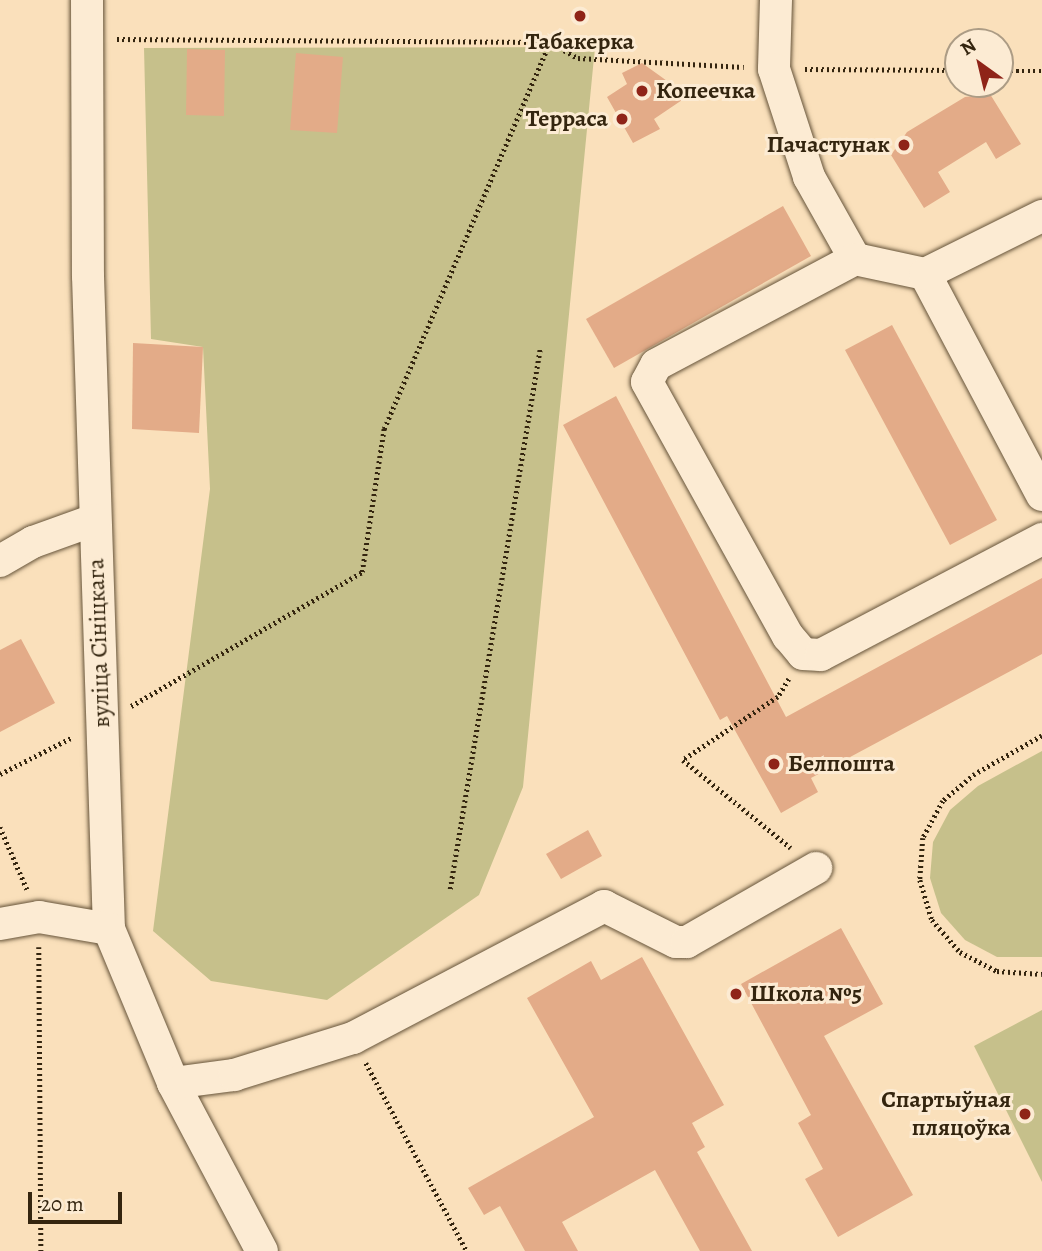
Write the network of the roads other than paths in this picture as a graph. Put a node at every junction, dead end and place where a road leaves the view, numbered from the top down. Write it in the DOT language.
graph roads {
  1 [pos="87,0"];
  2 [pos="776,0"];
  3 [pos="1042,216"];
  4 [pos="855,259"];
  5 [pos="925,274"];
  6 [pos="1042,495"];
  7 [pos="94,520"];
  8 [pos="1042,539"];
  9 [pos="0,561"];
  10 [pos="816,868"];
  11 [pos="0,924"];
  12 [pos="108,929"];
  13 [pos="173,1083"];
  14 [pos="262,1251"];
  1 -- 7 [label="street, вуліца Сініцкага"];
  2 -- 4 [label="street"];
  3 -- 5 [label="street"];
  4 -- 5 [label="street"];
  4 -- 8 [label="street"];
  5 -- 6 [label="street"];
  7 -- 9 [label="street"];
  7 -- 12 [label="street, вуліца Сініцкага"];
  10 -- 13 [label="street"];
  11 -- 12 [label="street"];
  12 -- 13 [label="street, вуліца Сініцкага"];
  13 -- 14 [label="street, вуліца Сініцкага"];
}
